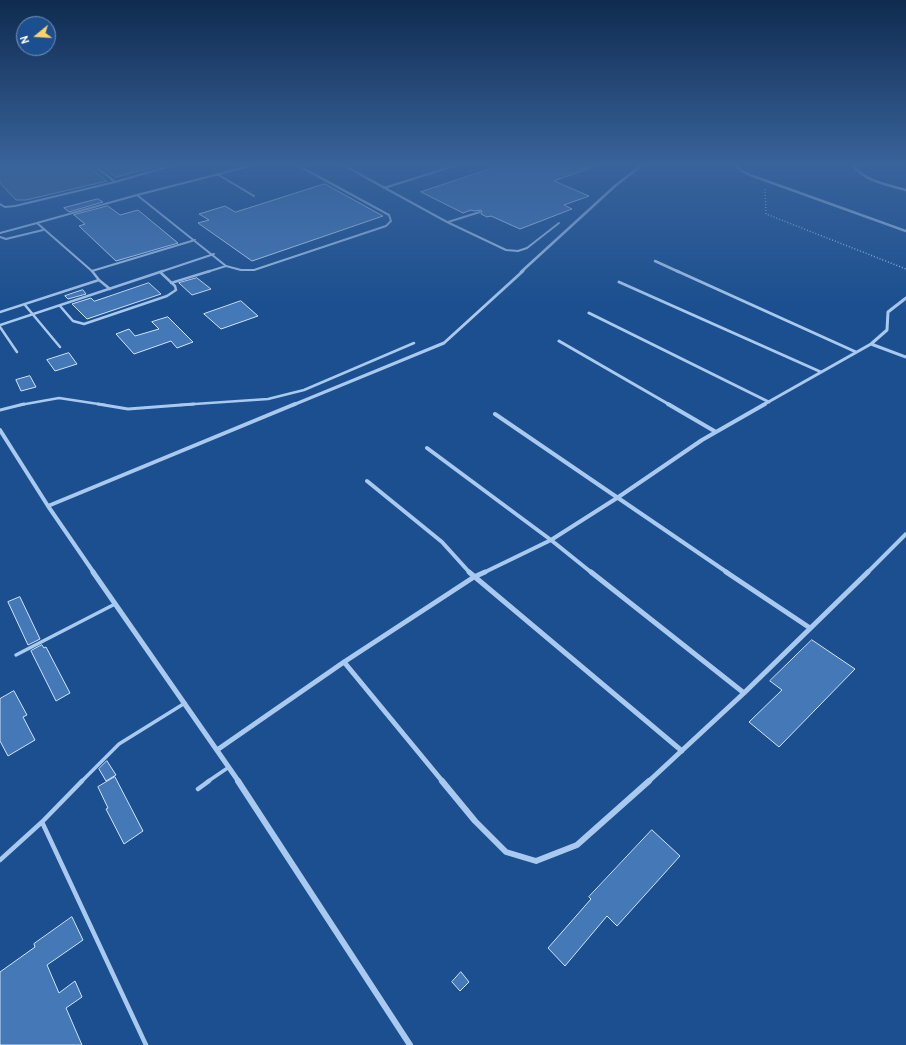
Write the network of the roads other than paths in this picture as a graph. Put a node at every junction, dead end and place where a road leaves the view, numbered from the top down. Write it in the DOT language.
graph roads {
  1 [pos="70,214"];
  2 [pos="162,214"];
  3 [pos="387,214"];
  4 [pos="432,214"];
  5 [pos="474,214"];
  6 [pos="585,214"];
  7 [pos="858,214"];
  8 [pos="447,222"];
  9 [pos="37,223"];
  10 [pos="559,223"];
  11 [pos="43,230"];
  12 [pos="906,231"];
  13 [pos="0,233"];
  14 [pos="0,237"];
  15 [pos="196,240"];
  16 [pos="214,254"];
  17 [pos="655,261"];
  18 [pos="226,266"];
  19 [pos="92,271"];
  20 [pos="160,272"];
  21 [pos="99,280"];
  22 [pos="619,282"];
  23 [pos="171,283"];
  24 [pos="110,289"];
  25 [pos="905,298"];
  26 [pos="25,305"];
  27 [pos="60,306"];
  28 [pos="0,312"];
  29 [pos="589,313"];
  30 [pos="32,315"];
  31 [pos="0,326"];
  32 [pos="559,341"];
  33 [pos="414,343"];
  34 [pos="871,344"];
  35 [pos="60,347"];
  36 [pos="17,352"];
  37 [pos="856,352"];
  38 [pos="906,357"];
  39 [pos="821,372"];
  40 [pos="769,402"];
  41 [pos="0,410"];
  42 [pos="495,414"];
  43 [pos="0,430"];
  44 [pos="716,432"];
  45 [pos="427,448"];
  46 [pos="367,481"];
  47 [pos="618,498"];
  48 [pos="48,506"];
  49 [pos="906,534"];
  50 [pos="551,540"];
  51 [pos="474,577"];
  52 [pos="116,604"];
  53 [pos="810,628"];
  54 [pos="16,655"];
  55 [pos="344,662"];
  56 [pos="744,693"];
  57 [pos="185,703"];
  58 [pos="217,750"];
  59 [pos="682,751"];
  60 [pos="228,767"];
  61 [pos="198,789"];
  62 [pos="42,822"];
  63 [pos="0,860"];
  64 [pos="146,1045"];
  65 [pos="410,1045"];
  1 -- 9 [label="lane"];
  2 -- 15 [label="lane"];
  3 -- 18 [label="lane"];
  4 -- 8 [label="lane"];
  5 -- 8 [label="lane"];
  6 -- 48 [label="street"];
  7 -- 12 [label="street"];
  8 -- 10 [label="lane"];
  9 -- 11 [label="lane"];
  9 -- 13 [label="lane"];
  11 -- 14 [label="lane"];
  11 -- 19 [label="lane"];
  15 -- 16 [label="lane"];
  15 -- 19 [label="lane"];
  16 -- 18 [label="lane"];
  16 -- 20 [label="lane"];
  17 -- 37 [label="street"];
  18 -- 23 [label="lane"];
  19 -- 21 [label="lane"];
  20 -- 23 [label="lane"];
  20 -- 24 [label="lane"];
  21 -- 24 [label="lane"];
  21 -- 26 [label="lane"];
  22 -- 39 [label="street"];
  23 -- 27 [label="lane"];
  24 -- 27 [label="lane"];
  25 -- 34 [label="street"];
  26 -- 28 [label="lane"];
  26 -- 30 [label="lane"];
  27 -- 30 [label="lane"];
  29 -- 40 [label="street"];
  30 -- 31 [label="lane"];
  30 -- 35 [label="lane"];
  31 -- 36 [label="lane"];
  32 -- 44 [label="street"];
  33 -- 41 [label="lane"];
  34 -- 37 [label="street"];
  34 -- 38 [label="street"];
  37 -- 39 [label="street"];
  39 -- 40 [label="street"];
  40 -- 44 [label="street"];
  42 -- 47 [label="street"];
  43 -- 48 [label="street"];
  44 -- 47 [label="street"];
  45 -- 50 [label="street"];
  46 -- 51 [label="street"];
  47 -- 50 [label="street"];
  47 -- 53 [label="street"];
  48 -- 52 [label="street"];
  49 -- 53 [label="street"];
  50 -- 51 [label="street"];
  50 -- 56 [label="street"];
  51 -- 55 [label="street"];
  51 -- 59 [label="street"];
  52 -- 54 [label="lane"];
  52 -- 57 [label="street"];
  53 -- 56 [label="street"];
  55 -- 58 [label="street"];
  55 -- 59 [label="street"];
  56 -- 59 [label="street"];
  57 -- 58 [label="street"];
  57 -- 62 [label="lane"];
  58 -- 60 [label="street"];
  60 -- 61 [label="lane"];
  60 -- 65 [label="street"];
  62 -- 63 [label="lane"];
  62 -- 64 [label="lane"];
}
